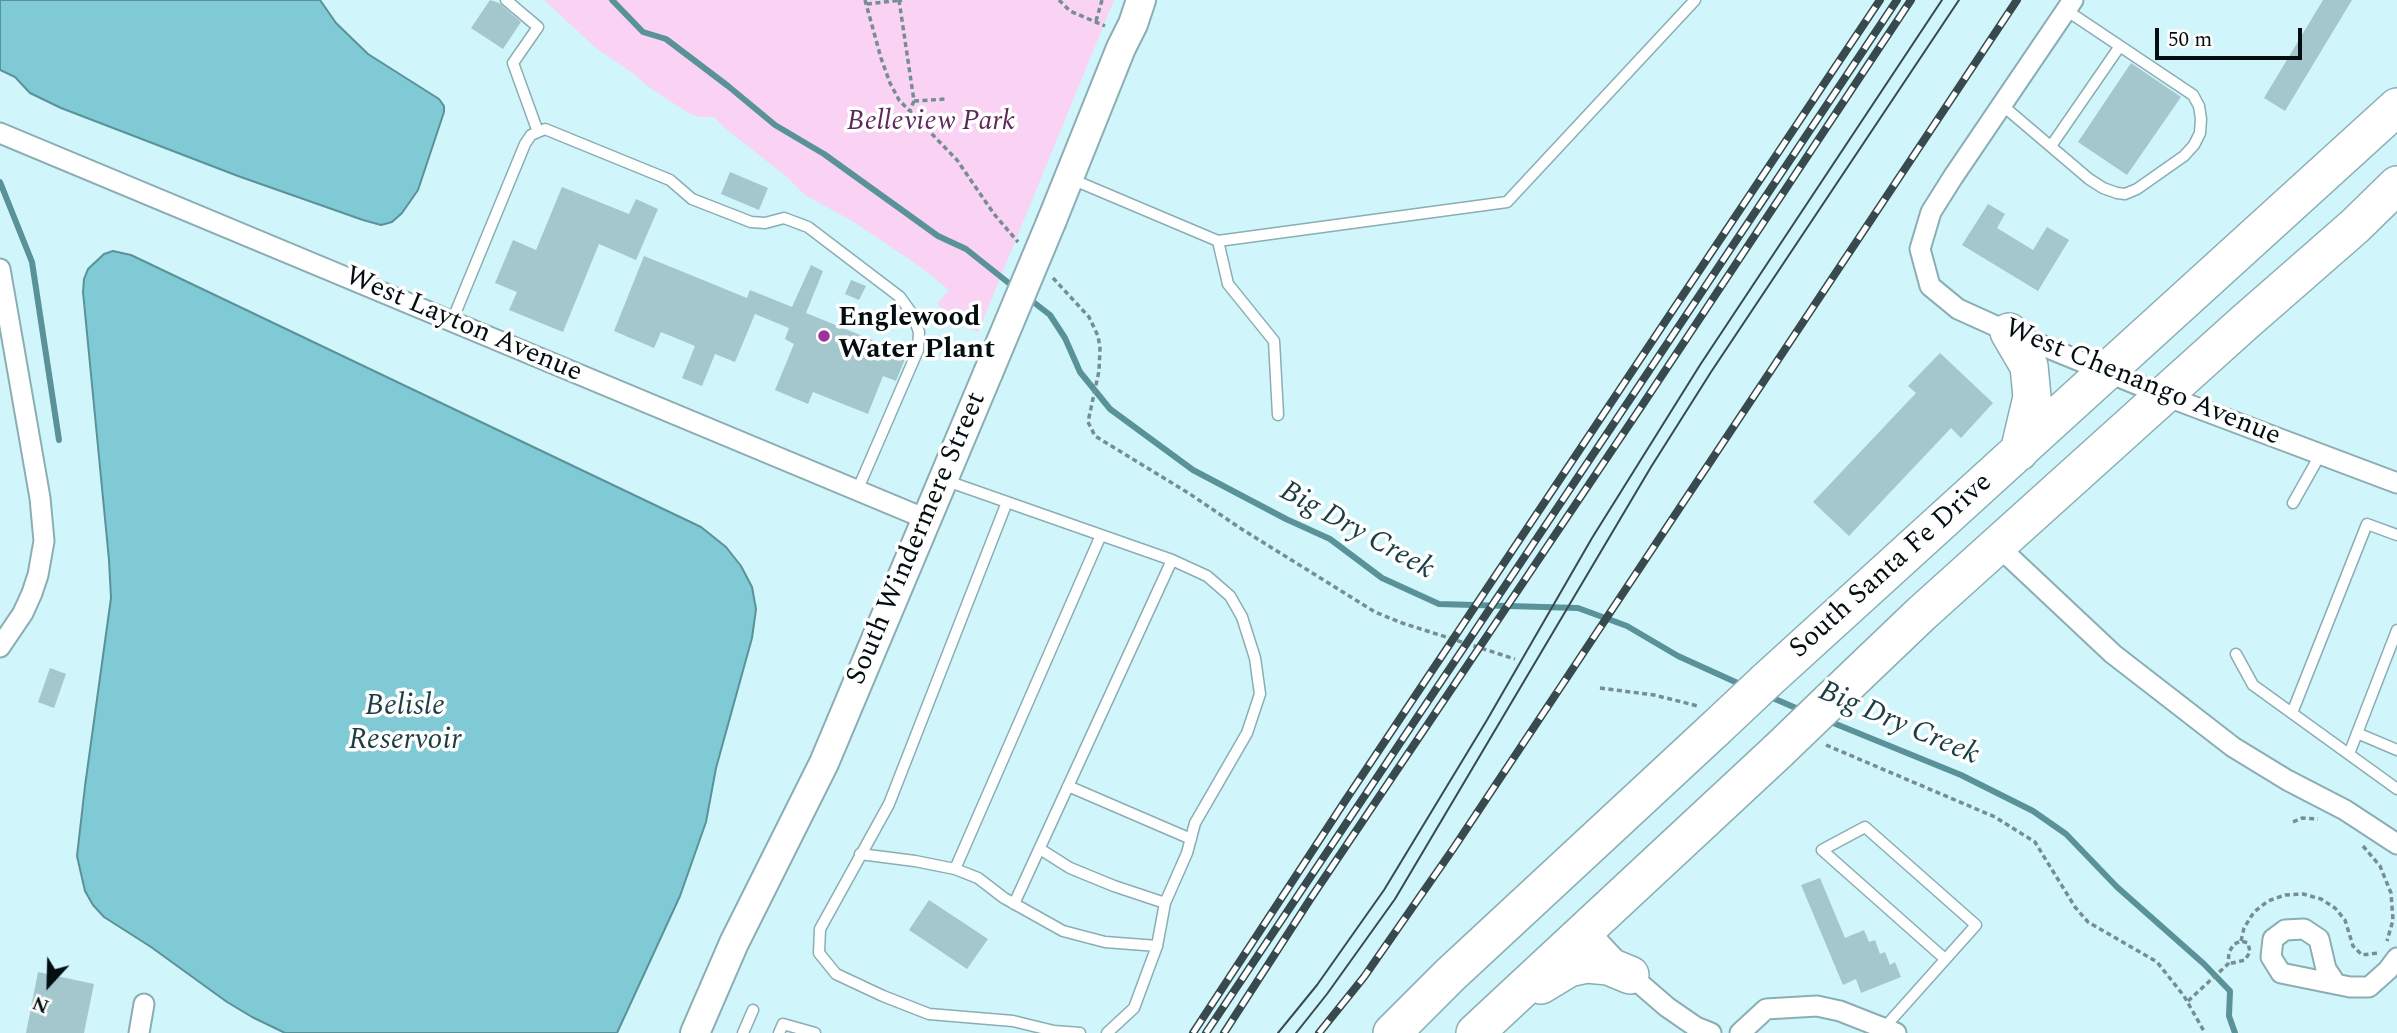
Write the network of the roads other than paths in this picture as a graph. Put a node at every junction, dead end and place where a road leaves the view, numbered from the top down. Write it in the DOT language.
graph roads {
  1 [pos="506,0"];
  2 [pos="1141,0"];
  3 [pos="1695,0"];
  4 [pos="2069,5"];
  5 [pos="2120,46"];
  6 [pos="2397,96"];
  7 [pos="2002,104"];
  8 [pos="2397,107"];
  9 [pos="538,132"];
  10 [pos="0,133"];
  11 [pos="2051,146"];
  12 [pos="2333,163"];
  13 [pos="1069,178"];
  14 [pos="2397,185"];
  15 [pos="2397,198"];
  16 [pos="2355,226"];
  17 [pos="1218,240"];
  18 [pos="0,269"];
  19 [pos="452,321"];
  20 [pos="2009,332"];
  21 [pos="2106,373"];
  22 [pos="2163,395"];
  23 [pos="1278,415"];
  24 [pos="2019,452"];
  25 [pos="2320,455"];
  26 [pos="943,480"];
  27 [pos="2397,483"];
  28 [pos="857,491"];
  29 [pos="1007,502"];
  30 [pos="2293,503"];
  31 [pos="926,519"];
  32 [pos="1101,535"];
  33 [pos="2397,536"];
  34 [pos="1998,546"];
  35 [pos="1172,560"];
  36 [pos="2397,630"];
  37 [pos="0,647"];
  38 [pos="2236,654"];
  39 [pos="2292,713"];
  40 [pos="2357,733"];
  41 [pos="2397,750"];
  42 [pos="2349,754"];
  43 [pos="1068,786"];
  44 [pos="2397,789"];
  45 [pos="1191,839"];
  46 [pos="2397,844"];
  47 [pos="1040,849"];
  48 [pos="860,854"];
  49 [pos="1655,864"];
  50 [pos="955,869"];
  51 [pos="1165,903"];
  52 [pos="1014,904"];
  53 [pos="1586,928"];
  54 [pos="1157,946"];
  55 [pos="2397,958"];
  56 [pos="1945,959"];
  57 [pos="1630,975"];
  58 [pos="2336,984"];
  59 [pos="144,1004"];
  60 [pos="753,1010"];
  61 [pos="1483,1026"];
  62 [pos="1890,1031"];
  63 [pos="139,1033"];
  64 [pos="695,1033"];
  65 [pos="743,1033"];
  66 [pos="779,1033"];
  67 [pos="815,1033"];
  68 [pos="1080,1033"];
  69 [pos="1107,1033"];
  70 [pos="1392,1033"];
  71 [pos="1711,1033"];
  72 [pos="1741,1033"];
  1 -- 9 [label="lane"];
  2 -- 13 [label="street, South Windermere Street"];
  3 -- 17 [label="lane"];
  4 -- 5 [label="lane"];
  4 -- 7 [label="street"];
  5 -- 11 [label="lane"];
  5 -- 11 [label="lane"];
  6 -- 12 [label="highway"];
  7 -- 11 [label="lane"];
  7 -- 20 [label="street, West Chenango Avenue"];
  8 -- 12 [label="highway, South Santa Fe Drive"];
  9 -- 19 [label="lane"];
  9 -- 28 [label="lane"];
  10 -- 19 [label="street, West Layton Avenue"];
  12 -- 21 [label="highway, South Santa Fe Drive"];
  13 -- 17 [label="lane"];
  13 -- 26 [label="street, South Windermere Street, bridge"];
  14 -- 16 [label="highway, South Santa Fe Drive"];
  15 -- 16 [label="highway"];
  16 -- 22 [label="highway, South Santa Fe Drive"];
  17 -- 23 [label="lane"];
  18 -- 37 [label="street"];
  19 -- 28 [label="street, West Layton Avenue"];
  20 -- 21 [label="street, West Chenango Avenue"];
  20 -- 24 [label="highway"];
  21 -- 22 [label="street, West Chenango Avenue"];
  21 -- 24 [label="highway, South Santa Fe Drive"];
  22 -- 25 [label="street, West Chenango Avenue"];
  22 -- 34 [label="highway, South Santa Fe Drive"];
  24 -- 70 [label="highway, South Santa Fe Drive, bridge"];
  25 -- 27 [label="street, West Chenango Avenue"];
  25 -- 30 [label="lane"];
  26 -- 29 [label="lane"];
  26 -- 31 [label="street, South Windermere Street"];
  28 -- 31 [label="street, West Layton Avenue"];
  29 -- 32 [label="lane"];
  29 -- 48 [label="lane"];
  31 -- 64 [label="street, South Windermere Street"];
  32 -- 35 [label="lane"];
  32 -- 50 [label="lane"];
  33 -- 39 [label="lane"];
  34 -- 46 [label="street"];
  34 -- 49 [label="highway, South Santa Fe Drive, bridge"];
  35 -- 43 [label="lane"];
  35 -- 45 [label="lane"];
  36 -- 40 [label="lane"];
  38 -- 39 [label="lane"];
  39 -- 42 [label="lane"];
  40 -- 41 [label="lane"];
  40 -- 42 [label="lane"];
  42 -- 44 [label="lane"];
  43 -- 45 [label="lane"];
  43 -- 47 [label="lane"];
  45 -- 51 [label="lane"];
  47 -- 51 [label="lane"];
  47 -- 52 [label="lane"];
  48 -- 50 [label="lane"];
  48 -- 68 [label="lane"];
  49 -- 53 [label="highway, South Santa Fe Drive"];
  49 -- 57 [label="highway"];
  50 -- 52 [label="lane"];
  51 -- 54 [label="lane"];
  52 -- 54 [label="lane"];
  53 -- 57 [label="street"];
  53 -- 61 [label="highway, South Santa Fe Drive"];
  54 -- 69 [label="lane"];
  55 -- 58 [label="street"];
  56 -- 56 [label="lane"];
  56 -- 62 [label="lane"];
  57 -- 61 [label="highway"];
  57 -- 71 [label="street"];
  59 -- 63 [label="street"];
  60 -- 65 [label="lane"];
  62 -- 72 [label="street"];
  66 -- 67 [label="lane"];
}
